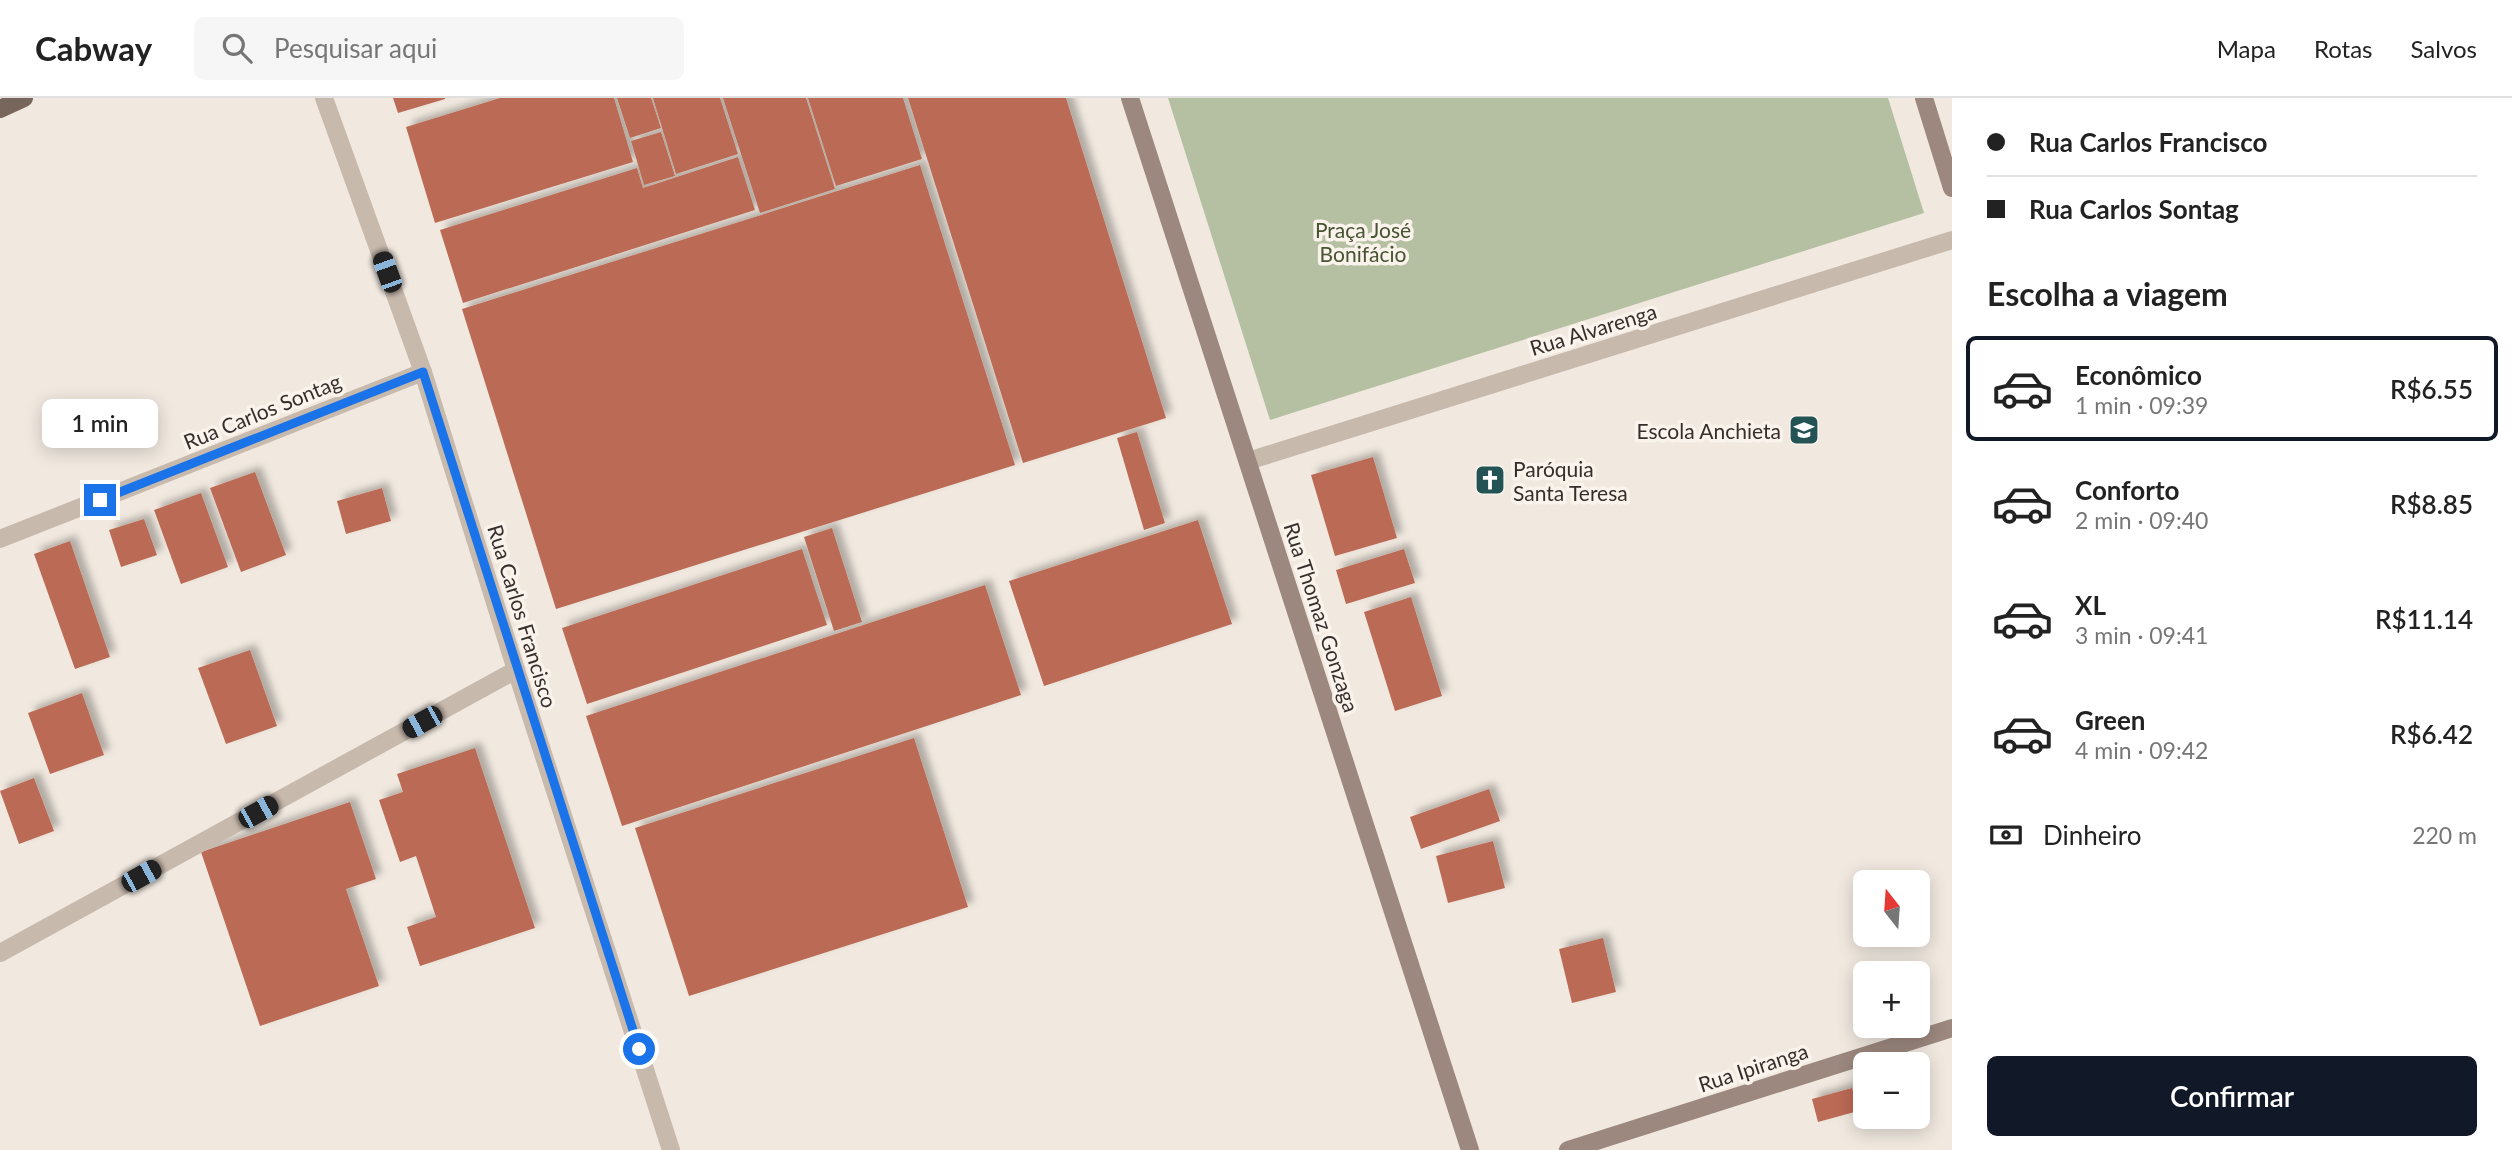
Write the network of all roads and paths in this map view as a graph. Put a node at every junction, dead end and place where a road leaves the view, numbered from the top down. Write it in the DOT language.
graph roads {
  1 [pos="24,98"];
  2 [pos="324,98"];
  3 [pos="1130,98"];
  4 [pos="1924,98"];
  5 [pos="0,109"];
  6 [pos="1952,188"];
  7 [pos="1952,240"];
  8 [pos="423,372"];
  9 [pos="1248,461"];
  10 [pos="0,539"];
  11 [pos="516,670"];
  12 [pos="0,953"];
  13 [pos="1952,1028"];
  14 [pos="671,1150"];
  15 [pos="1470,1150"];
  16 [pos="1568,1150"];
  1 -- 5 [label="main road"];
  2 -- 8 [label="street, Rua Carlos Francisco"];
  3 -- 9 [label="street, Rua Thomaz Gonzaga"];
  4 -- 6 [label="street"];
  7 -- 9 [label="street, Rua Alvarenga"];
  8 -- 10 [label="street, Rua Carlos Sontag"];
  8 -- 11 [label="street, Rua Carlos Francisco"];
  9 -- 15 [label="street, Rua Thomaz Gonzaga"];
  11 -- 12 [label="street"];
  11 -- 14 [label="street, Rua Carlos Francisco"];
  13 -- 16 [label="street, Rua Ipiranga"];
}
